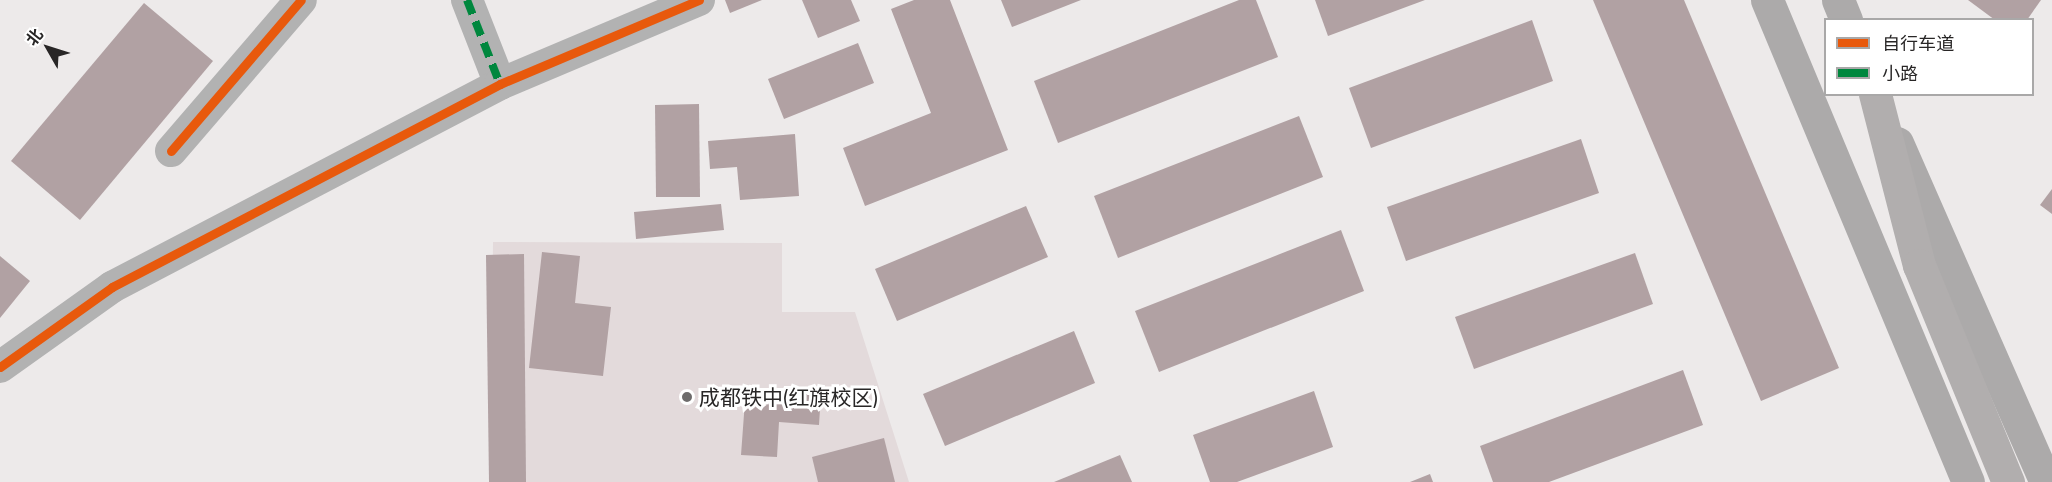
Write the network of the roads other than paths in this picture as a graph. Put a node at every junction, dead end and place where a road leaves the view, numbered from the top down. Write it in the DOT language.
graph roads {
  1 [pos="301,0"];
  2 [pos="467,0"];
  3 [pos="699,0"];
  4 [pos="1767,0"];
  5 [pos="1838,0"];
  6 [pos="1845,18"];
  7 [pos="500,84"];
  8 [pos="1877,96"];
  9 [pos="1877,96"];
  10 [pos="171,151"];
  11 [pos="0,367"];
  12 [pos="1968,482"];
  13 [pos="2008,482"];
  14 [pos="2046,482"];
  1 -- 10 [label="street"];
  2 -- 7 [label="street"];
  3 -- 7 [label="street"];
  4 -- 12 [label="main road"];
  5 -- 6 [label="main road"];
  7 -- 11 [label="street"];
  8 -- 13 [label="highway"];
  9 -- 14 [label="main road"];
}
